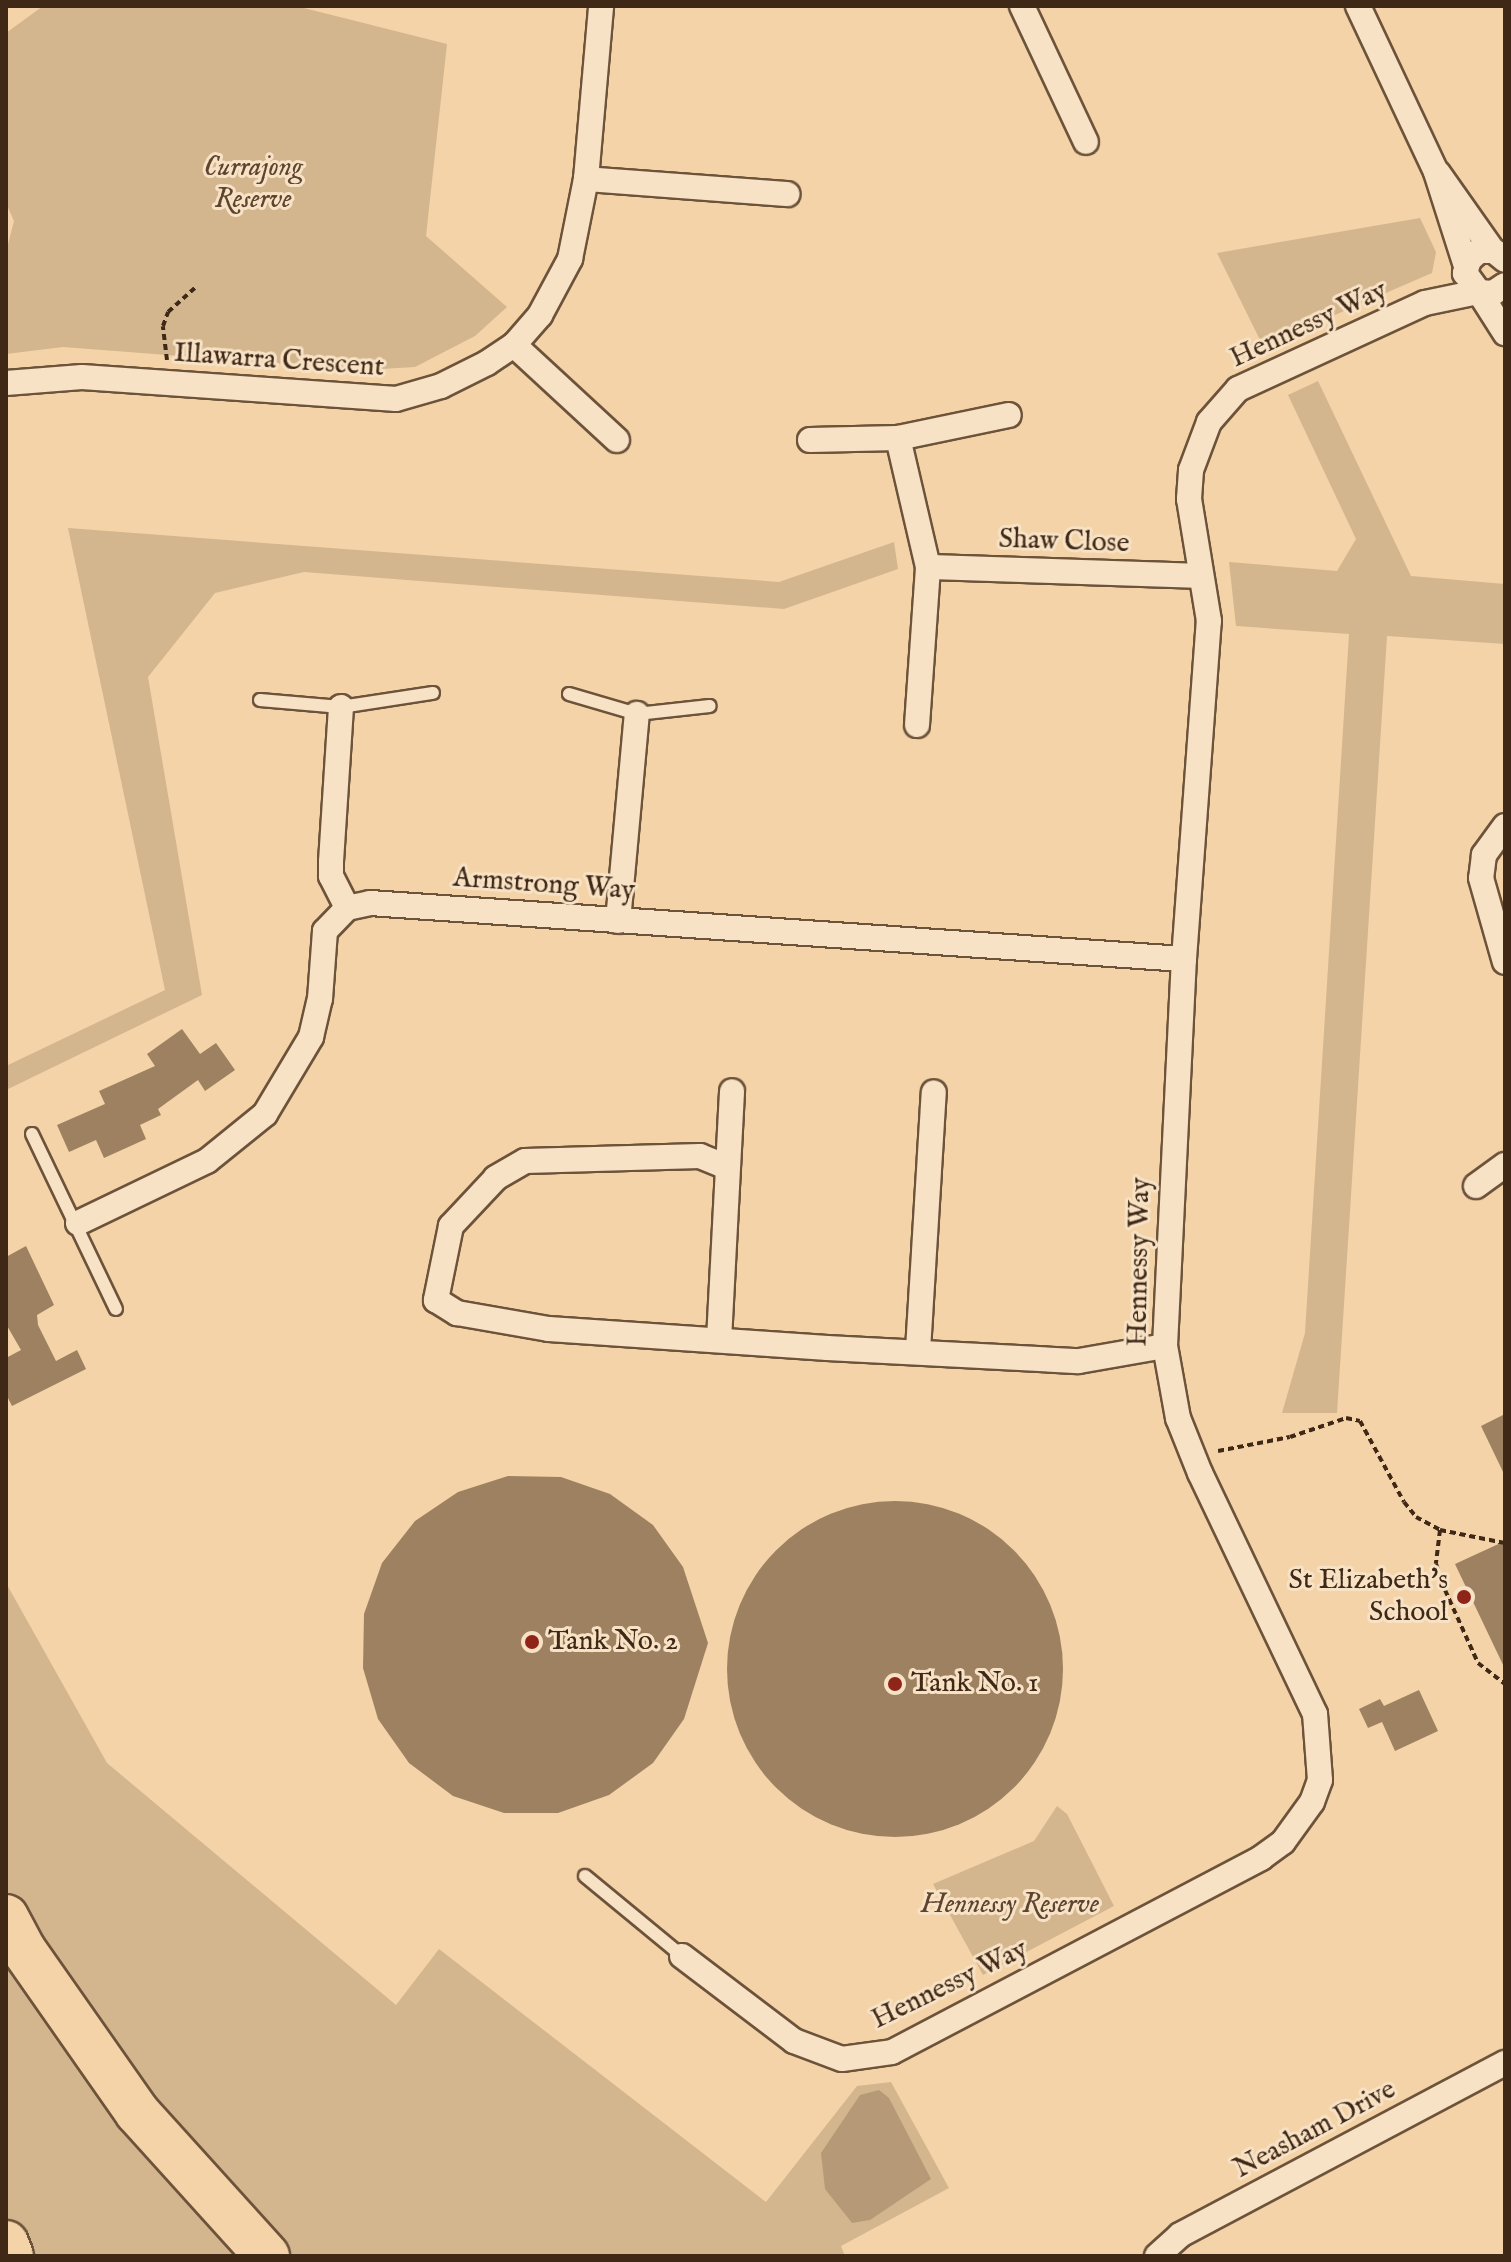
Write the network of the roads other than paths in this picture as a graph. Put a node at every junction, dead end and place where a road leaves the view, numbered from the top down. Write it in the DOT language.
graph roads {
  1 [pos="601,6"];
  2 [pos="1022,6"];
  3 [pos="1358,6"];
  4 [pos="1086,142"];
  5 [pos="1436,172"];
  6 [pos="586,179"];
  7 [pos="787,194"];
  8 [pos="1499,252"];
  9 [pos="1466,266"];
  10 [pos="1505,285"];
  11 [pos="1478,292"];
  12 [pos="1425,303"];
  13 [pos="1505,333"];
  14 [pos="514,345"];
  15 [pos="6,383"];
  16 [pos="1009,415"];
  17 [pos="898,438"];
  18 [pos="617,440"];
  19 [pos="810,440"];
  20 [pos="928,567"];
  21 [pos="1198,576"];
  22 [pos="433,693"];
  23 [pos="569,694"];
  24 [pos="260,700"];
  25 [pos="710,706"];
  26 [pos="341,707"];
  27 [pos="637,714"];
  28 [pos="917,725"];
  29 [pos="1505,826"];
  30 [pos="347,908"];
  31 [pos="618,921"];
  32 [pos="1184,959"];
  33 [pos="1505,962"];
  34 [pos="732,1091"];
  35 [pos="934,1092"];
  36 [pos="32,1134"];
  37 [pos="1505,1165"];
  38 [pos="727,1167"];
  39 [pos="1476,1186"];
  40 [pos="78,1223"];
  41 [pos="116,1309"];
  42 [pos="719,1340"];
  43 [pos="918,1350"];
  44 [pos="1166,1354"];
  45 [pos="585,1876"];
  46 [pos="6,1917"];
  47 [pos="682,1956"];
  48 [pos="1505,2063"];
  49 [pos="6,2243"];
  50 [pos="11,2256"];
  51 [pos="267,2256"];
  52 [pos="1157,2256"];
  1 -- 6 [label="street, Illawarra Crescent"];
  2 -- 4 [label="street"];
  3 -- 5 [label="street"];
  5 -- 8 [label="street"];
  5 -- 9 [label="street"];
  6 -- 7 [label="street"];
  6 -- 14 [label="street, Illawarra Crescent"];
  8 -- 9 [label="street, Hennessy Way"];
  9 -- 11 [label="street"];
  9 -- 12 [label="street, Hennessy Way"];
  10 -- 11 [label="street, Hennessy Way"];
  11 -- 12 [label="street, Hennessy Way"];
  11 -- 13 [label="street"];
  12 -- 21 [label="street, Hennessy Way"];
  14 -- 15 [label="street, Illawarra Crescent"];
  14 -- 18 [label="street"];
  16 -- 17 [label="street"];
  17 -- 19 [label="street"];
  17 -- 20 [label="street"];
  20 -- 21 [label="street, Shaw Close"];
  20 -- 28 [label="street"];
  21 -- 32 [label="street, Hennessy Way"];
  22 -- 26 [label="lane"];
  23 -- 27 [label="lane"];
  24 -- 26 [label="lane"];
  25 -- 27 [label="lane"];
  26 -- 30 [label="street"];
  27 -- 31 [label="street"];
  29 -- 33 [label="street"];
  30 -- 31 [label="street, Armstrong Way"];
  30 -- 40 [label="street"];
  31 -- 32 [label="street, Armstrong Way"];
  32 -- 44 [label="street, Hennessy Way"];
  34 -- 38 [label="street"];
  35 -- 43 [label="street"];
  36 -- 40 [label="lane"];
  37 -- 39 [label="street"];
  38 -- 42 [label="street"];
  38 -- 42 [label="street"];
  40 -- 41 [label="lane"];
  42 -- 43 [label="street"];
  43 -- 44 [label="street"];
  44 -- 47 [label="street, Hennessy Way"];
  45 -- 47 [label="lane, Hennessy Way"];
  46 -- 51 [label="highway"];
  48 -- 52 [label="street, Neasham Drive"];
  49 -- 50 [label="highway"];
}
